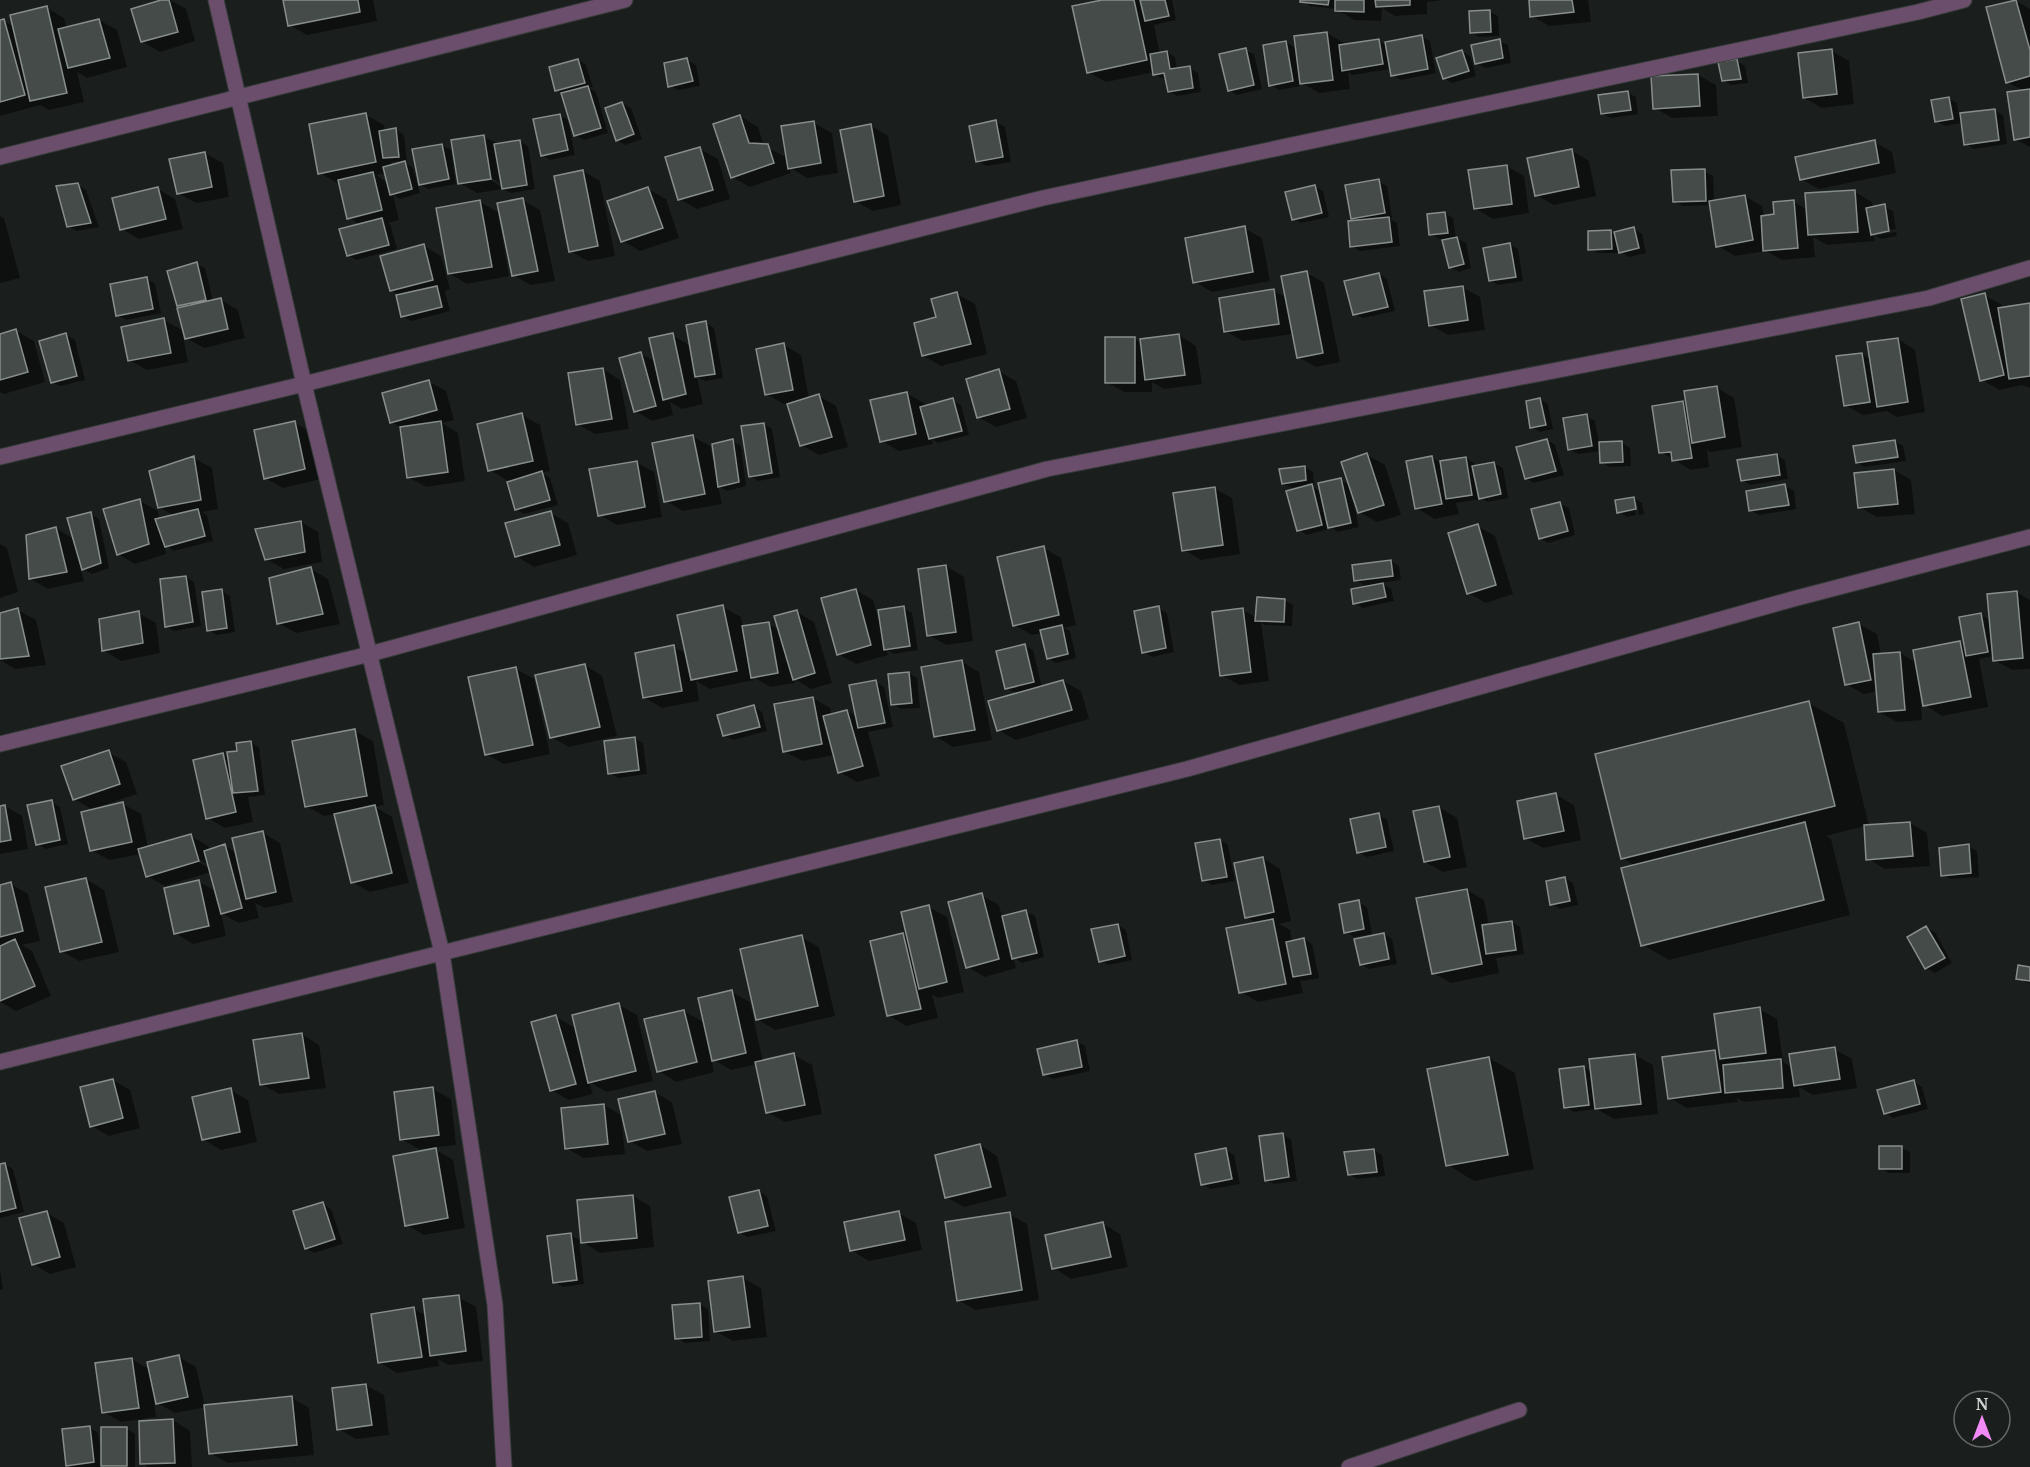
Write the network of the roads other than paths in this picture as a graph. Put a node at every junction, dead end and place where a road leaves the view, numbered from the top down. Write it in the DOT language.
graph roads {
  1 [pos="216,0"];
  2 [pos="625,0"];
  3 [pos="1964,0"];
  4 [pos="238,97"];
  5 [pos="0,157"];
  6 [pos="2030,268"];
  7 [pos="304,384"];
  8 [pos="0,457"];
  9 [pos="2030,537"];
  10 [pos="370,654"];
  11 [pos="0,744"];
  12 [pos="442,953"];
  13 [pos="0,1062"];
  14 [pos="1519,1410"];
  15 [pos="504,1467"];
  16 [pos="1349,1467"];
  1 -- 4 [label="street"];
  2 -- 4 [label="street"];
  3 -- 7 [label="street"];
  4 -- 5 [label="street"];
  4 -- 7 [label="street"];
  6 -- 10 [label="street"];
  7 -- 8 [label="street"];
  7 -- 10 [label="street"];
  9 -- 12 [label="street"];
  10 -- 11 [label="street"];
  10 -- 12 [label="street"];
  12 -- 13 [label="street"];
  12 -- 15 [label="street"];
  14 -- 16 [label="street"];
}
